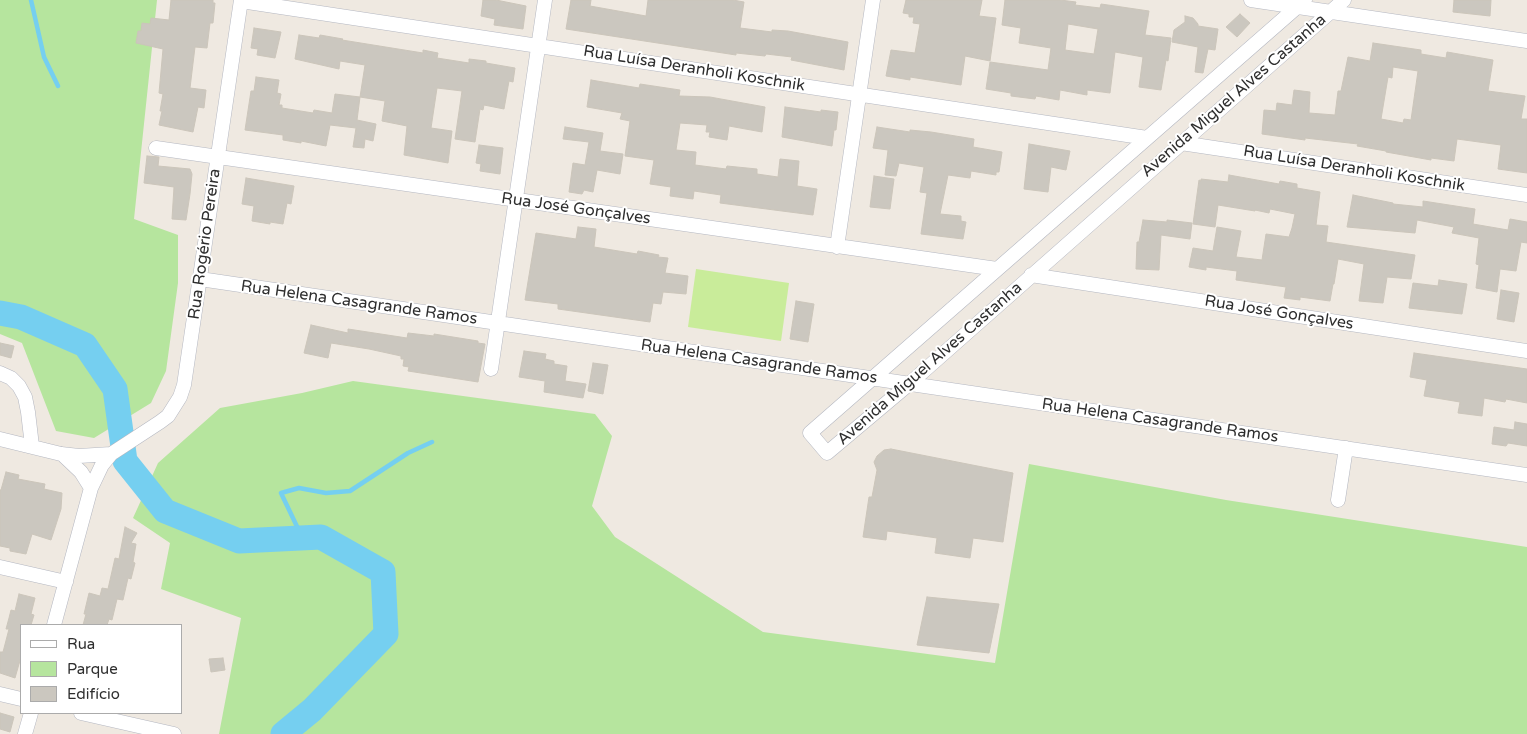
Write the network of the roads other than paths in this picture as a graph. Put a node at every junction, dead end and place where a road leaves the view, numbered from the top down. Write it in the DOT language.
graph roads {
  1 [pos="545,0"];
  2 [pos="873,0"];
  3 [pos="1251,0"];
  4 [pos="1344,0"];
  5 [pos="241,1"];
  6 [pos="1301,4"];
  7 [pos="1331,12"];
  8 [pos="1527,41"];
  9 [pos="538,46"];
  10 [pos="859,94"];
  11 [pos="1147,138"];
  12 [pos="1181,143"];
  13 [pos="156,148"];
  14 [pos="218,157"];
  15 [pos="1527,195"];
  16 [pos="515,200"];
  17 [pos="837,247"];
  18 [pos="997,269"];
  19 [pos="1031,274"];
  20 [pos="200,279"];
  21 [pos="497,323"];
  22 [pos="1527,351"];
  23 [pos="490,369"];
  24 [pos="0,373"];
  25 [pos="873,378"];
  26 [pos="909,384"];
  27 [pos="0,439"];
  28 [pos="32,446"];
  29 [pos="1346,448"];
  30 [pos="112,453"];
  31 [pos="61,454"];
  32 [pos="1527,475"];
  33 [pos="91,488"];
  34 [pos="1338,500"];
  35 [pos="0,567"];
  36 [pos="66,582"];
  37 [pos="54,624"];
  38 [pos="0,694"];
  39 [pos="20,699"];
  40 [pos="31,714"];
  41 [pos="85,714"];
  42 [pos="25,734"];
  43 [pos="174,734"];
  1 -- 9 [label="street"];
  2 -- 10 [label="street"];
  3 -- 6 [label="street"];
  4 -- 7 [label="street, Avenida Miguel Alves Castanha"];
  5 -- 9 [label="street, Rua Luísa Deranholi Koschnik"];
  5 -- 14 [label="street, Rua Rogério Pereira"];
  6 -- 7 [label="street"];
  6 -- 11 [label="street, Avenida Miguel Alves Castanha"];
  7 -- 8 [label="street"];
  7 -- 12 [label="street, Avenida Miguel Alves Castanha"];
  9 -- 10 [label="street, Rua Luísa Deranholi Koschnik"];
  9 -- 16 [label="street"];
  10 -- 11 [label="street, Rua Luísa Deranholi Koschnik"];
  10 -- 17 [label="street"];
  11 -- 18 [label="street, Avenida Miguel Alves Castanha"];
  12 -- 15 [label="street, Rua Luísa Deranholi Koschnik"];
  12 -- 19 [label="street, Avenida Miguel Alves Castanha"];
  13 -- 14 [label="street, Rua José Gonçalves"];
  14 -- 16 [label="street, Rua José Gonçalves"];
  14 -- 20 [label="street, Rua Rogério Pereira"];
  16 -- 17 [label="street, Rua José Gonçalves"];
  16 -- 21 [label="street"];
  17 -- 18 [label="street, Rua José Gonçalves"];
  18 -- 25 [label="street, Avenida Miguel Alves Castanha"];
  19 -- 22 [label="street, Rua José Gonçalves"];
  19 -- 26 [label="street, Avenida Miguel Alves Castanha"];
  20 -- 21 [label="street, Rua Helena Casagrande Ramos"];
  20 -- 30 [label="street, Rua Rogério Pereira"];
  21 -- 23 [label="street"];
  21 -- 25 [label="street, Rua Helena Casagrande Ramos"];
  24 -- 28 [label="street"];
  25 -- 26 [label="street, Rua Helena Casagrande Ramos"];
  25 -- 26 [label="street, Avenida Miguel Alves Castanha"];
  26 -- 29 [label="street, Rua Helena Casagrande Ramos"];
  27 -- 28 [label="street"];
  28 -- 31 [label="street"];
  29 -- 32 [label="street, Rua Helena Casagrande Ramos"];
  29 -- 34 [label="street"];
  30 -- 31 [label="street"];
  30 -- 33 [label="street"];
  31 -- 33 [label="street"];
  33 -- 36 [label="street"];
  35 -- 36 [label="street"];
  36 -- 37 [label="street"];
  38 -- 39 [label="street"];
  40 -- 42 [label="street"];
  41 -- 43 [label="street"];
}
